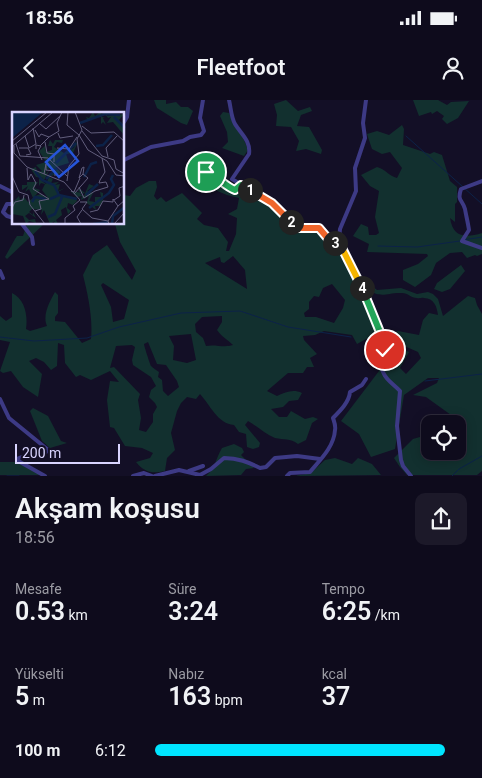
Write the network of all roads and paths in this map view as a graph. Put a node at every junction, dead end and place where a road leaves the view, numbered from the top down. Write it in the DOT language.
graph roads {
  1 [pos="129,100"];
  2 [pos="203,100"];
  3 [pos="229,100"];
  4 [pos="366,100"];
  5 [pos="125,120"];
  6 [pos="155,142"];
  7 [pos="151,147"];
  8 [pos="125,160"];
  9 [pos="199,178"];
  10 [pos="482,181"];
  11 [pos="241,185"];
  12 [pos="0,186"];
  13 [pos="12,192"];
  14 [pos="12,204"];
  15 [pos="12,217"];
  16 [pos="23,225"];
  17 [pos="33,244"];
  18 [pos="341,246"];
  19 [pos="482,248"];
  20 [pos="0,272"];
  21 [pos="3,278"];
  22 [pos="366,379"];
  23 [pos="0,399"];
  24 [pos="320,460"];
  25 [pos="203,466"];
  26 [pos="187,472"];
  27 [pos="45,476"];
  28 [pos="133,476"];
  29 [pos="154,476"];
  30 [pos="287,476"];
  31 [pos="411,476"];
  1 -- 5 [label="street"];
  2 -- 7 [label="street"];
  3 -- 11 [label="street"];
  4 -- 18 [label="street"];
  6 -- 7 [label="street"];
  7 -- 8 [label="street"];
  9 -- 11 [label="street"];
  10 -- 19 [label="street"];
  11 -- 18 [label="street"];
  12 -- 13 [label="street"];
  14 -- 15 [label="street"];
  16 -- 17 [label="street"];
  18 -- 31 [label="street"];
  20 -- 21 [label="street"];
  22 -- 24 [label="street"];
  23 -- 27 [label="street"];
  24 -- 26 [label="street"];
  24 -- 30 [label="street"];
  25 -- 26 [label="street"];
  26 -- 29 [label="street"];
  28 -- 29 [label="street"];
}
